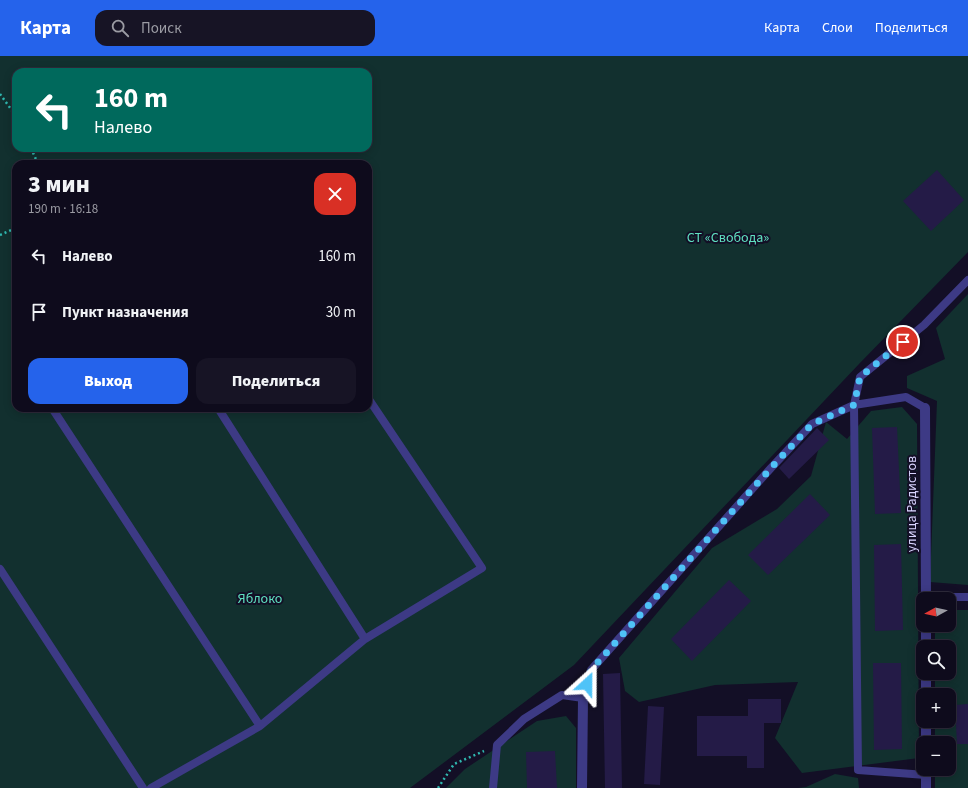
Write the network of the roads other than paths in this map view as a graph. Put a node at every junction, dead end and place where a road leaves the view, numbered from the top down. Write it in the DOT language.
graph roads {
  1 [pos="968,280"];
  2 [pos="372,404"];
  3 [pos="854,405"];
  4 [pos="925,408"];
  5 [pos="55,412"];
  6 [pos="221,412"];
  7 [pos="0,569"];
  8 [pos="926,592"];
  9 [pos="956,597"];
  10 [pos="968,597"];
  11 [pos="365,640"];
  12 [pos="583,698"];
  13 [pos="260,726"];
  14 [pos="916,772"];
  15 [pos="926,776"];
  16 [pos="143,788"];
  17 [pos="152,788"];
  18 [pos="493,788"];
  19 [pos="582,788"];
  20 [pos="926,788"];
  1 -- 3 [label="lane"];
  2 -- 11 [label="lane"];
  3 -- 4 [label="lane"];
  3 -- 12 [label="lane"];
  3 -- 14 [label="lane"];
  4 -- 8 [label="street, улица Радистов"];
  5 -- 13 [label="lane"];
  6 -- 11 [label="lane"];
  7 -- 16 [label="lane"];
  9 -- 10 [label="lane"];
  11 -- 13 [label="lane"];
  12 -- 18 [label="lane"];
  12 -- 19 [label="street"];
  13 -- 17 [label="lane"];
  15 -- 20 [label="street"];
}
